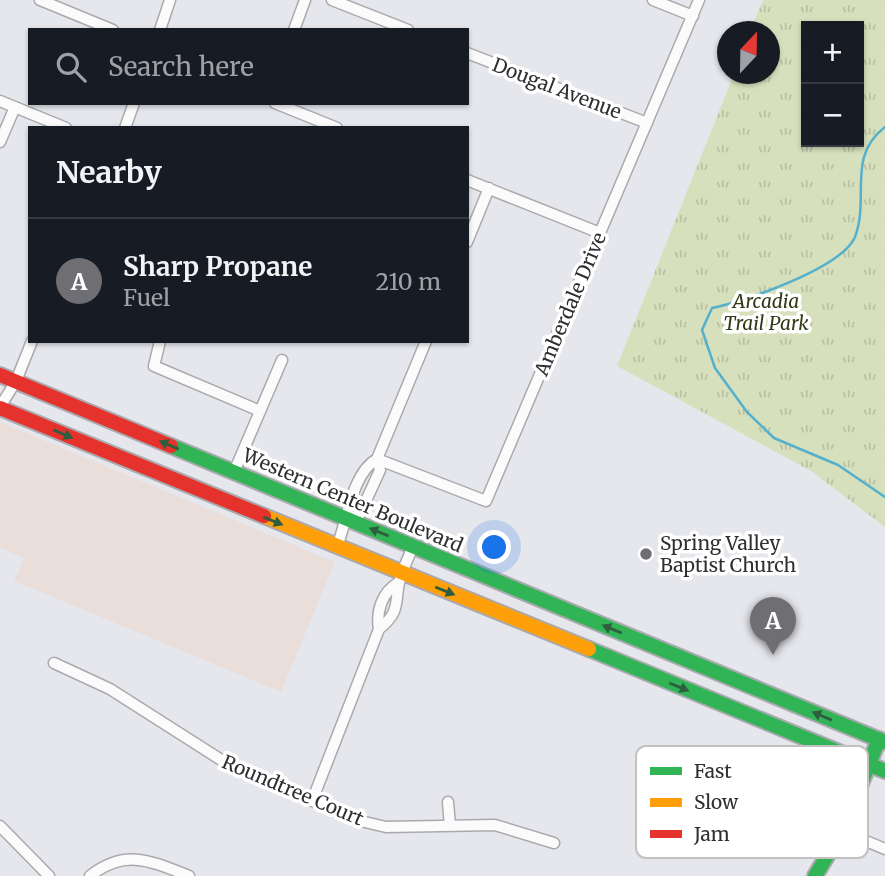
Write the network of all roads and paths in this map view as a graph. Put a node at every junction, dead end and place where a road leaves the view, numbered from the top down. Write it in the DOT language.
graph roads {
  1 [pos="40,0"];
  2 [pos="170,0"];
  3 [pos="305,0"];
  4 [pos="332,0"];
  5 [pos="653,0"];
  6 [pos="699,0"];
  7 [pos="693,16"];
  8 [pos="108,28"];
  9 [pos="161,28"];
  10 [pos="295,28"];
  11 [pos="403,28"];
  12 [pos="469,54"];
  13 [pos="0,101"];
  14 [pos="133,105"];
  15 [pos="280,105"];
  16 [pos="15,107"];
  17 [pos="647,123"];
  18 [pos="60,126"];
  19 [pos="126,126"];
  20 [pos="332,126"];
  21 [pos="0,142"];
  22 [pos="469,181"];
  23 [pos="489,188"];
  24 [pos="600,233"];
  25 [pos="469,237"];
  26 [pos="31,343"];
  27 [pos="160,343"];
  28 [pos="425,343"];
  29 [pos="282,360"];
  30 [pos="0,375"];
  31 [pos="16,381"];
  32 [pos="0,408"];
  33 [pos="260,411"];
  34 [pos="377,459"];
  35 [pos="234,472"];
  36 [pos="348,519"];
  37 [pos="413,546"];
  38 [pos="337,547"];
  39 [pos="400,578"];
  40 [pos="54,663"];
  41 [pos="882,741"];
  42 [pos="824,746"];
  43 [pos="869,764"];
  44 [pos="885,771"];
  45 [pos="312,801"];
  46 [pos="448,802"];
  47 [pos="450,826"];
  48 [pos="0,827"];
  49 [pos="868,842"];
  50 [pos="554,843"];
  51 [pos="885,849"];
  52 [pos="826,858"];
  53 [pos="50,876"];
  54 [pos="90,876"];
  55 [pos="189,876"];
  56 [pos="815,876"];
  1 -- 8 [label="street"];
  2 -- 9 [label="street"];
  3 -- 10 [label="street"];
  4 -- 11 [label="street"];
  5 -- 7 [label="street"];
  6 -- 7 [label="street, Amberdale Drive"];
  7 -- 17 [label="street, Amberdale Drive"];
  12 -- 17 [label="street, Dougal Avenue"];
  13 -- 16 [label="street"];
  14 -- 19 [label="street"];
  15 -- 20 [label="street"];
  16 -- 18 [label="street"];
  16 -- 21 [label="street"];
  17 -- 24 [label="street, Amberdale Drive"];
  22 -- 23 [label="street"];
  23 -- 24 [label="street"];
  23 -- 25 [label="street"];
  24 -- 34 [label="street, Amberdale Drive"];
  26 -- 31 [label="street"];
  27 -- 33 [label="street"];
  28 -- 34 [label="street"];
  29 -- 33 [label="street"];
  30 -- 31 [label="main road, Western Center Boulevard"];
  31 -- 32 [label="street"];
  35 -- 31 [label="main road, Western Center Boulevard, one-way"];
  32 -- 38 [label="main road, one-way"];
  33 -- 35 [label="street"];
  34 -- 36 [label="street"];
  35 -- 36 [label="main road, Western Center Boulevard"];
  37 -- 36 [label="main road, Western Center Boulevard, one-way"];
  36 -- 38 [label="street"];
  37 -- 39 [label="street"];
  41 -- 37 [label="main road, Western Center Boulevard, one-way"];
  38 -- 39 [label="main road"];
  39 -- 42 [label="main road, one-way"];
  39 -- 45 [label="street"];
  40 -- 45 [label="street, Roundtree Court"];
  41 -- 43 [label="main road"];
  43 -- 44 [label="main road"];
  45 -- 47 [label="street, Roundtree Court"];
  46 -- 47 [label="street"];
  47 -- 50 [label="street, Roundtree Court"];
  48 -- 53 [label="street"];
  49 -- 51 [label="street"];
  52 -- 56 [label="main road"];
  54 -- 55 [label="street"];
}
